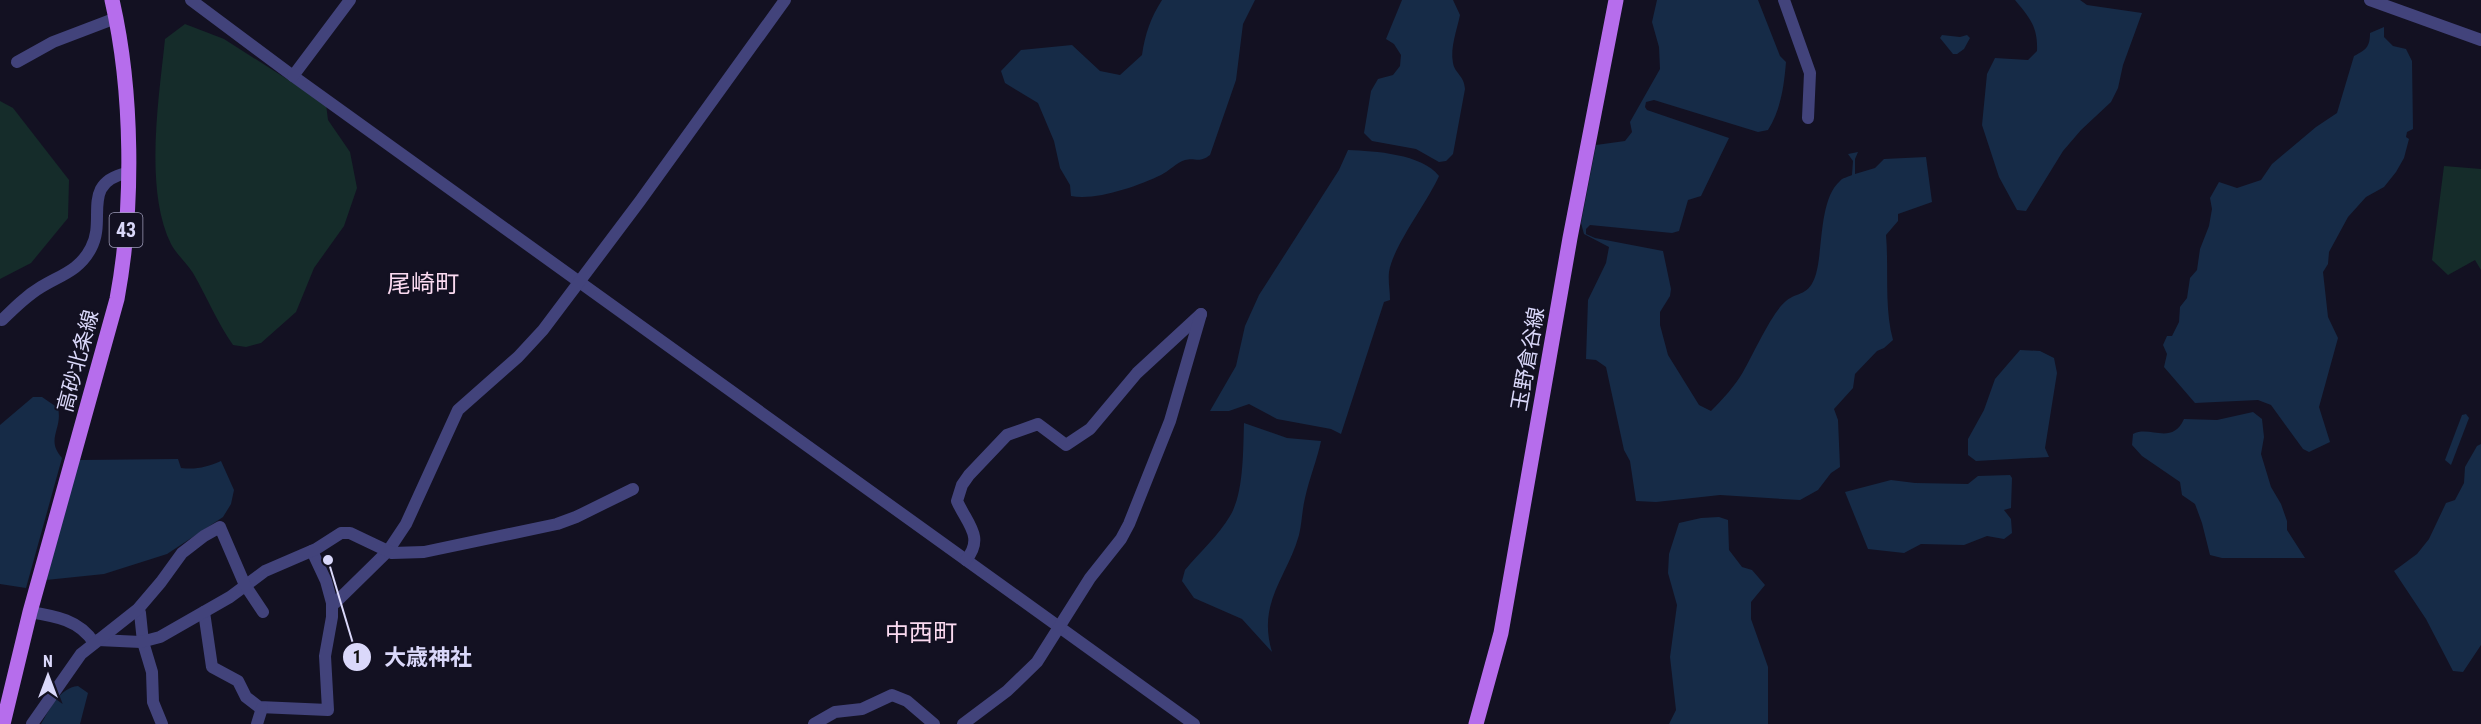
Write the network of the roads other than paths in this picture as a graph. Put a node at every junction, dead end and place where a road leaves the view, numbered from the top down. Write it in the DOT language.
graph roads {
  1 [pos="112,0"];
  2 [pos="190,0"];
  3 [pos="350,0"];
  4 [pos="785,0"];
  5 [pos="1616,0"];
  6 [pos="1784,0"];
  7 [pos="2370,0"];
  8 [pos="116,18"];
  9 [pos="2481,40"];
  10 [pos="17,62"];
  11 [pos="293,76"];
  12 [pos="1808,118"];
  13 [pos="127,173"];
  14 [pos="580,282"];
  15 [pos="2,320"];
  16 [pos="633,489"];
  17 [pos="312,551"];
  18 [pos="388,551"];
  19 [pos="966,560"];
  20 [pos="245,585"];
  21 [pos="332,603"];
  22 [pos="32,604"];
  23 [pos="138,609"];
  24 [pos="204,612"];
  25 [pos="262,612"];
  26 [pos="1059,628"];
  27 [pos="96,642"];
  28 [pos="143,642"];
  29 [pos="262,708"];
  30 [pos="931,723"];
  31 [pos="3,724"];
  32 [pos="32,724"];
  33 [pos="162,724"];
  34 [pos="257,724"];
  35 [pos="814,724"];
  36 [pos="963,724"];
  37 [pos="1194,724"];
  38 [pos="1476,724"];
  1 -- 8 [label="main road, 高砂北条線 / 43"];
  2 -- 11 [label="street"];
  3 -- 11 [label="street"];
  4 -- 14 [label="street"];
  5 -- 38 [label="main road, 玉野倉谷線"];
  6 -- 12 [label="street"];
  7 -- 9 [label="street"];
  8 -- 10 [label="street"];
  8 -- 13 [label="main road, 高砂北条線 / 43"];
  11 -- 14 [label="street"];
  13 -- 15 [label="street"];
  13 -- 22 [label="main road, 高砂北条線 / 43"];
  14 -- 18 [label="street"];
  14 -- 19 [label="street"];
  16 -- 18 [label="street"];
  17 -- 18 [label="street"];
  17 -- 20 [label="street"];
  17 -- 21 [label="street"];
  18 -- 21 [label="street"];
  19 -- 26 [label="street"];
  19 -- 26 [label="street"];
  20 -- 23 [label="street"];
  20 -- 24 [label="street"];
  20 -- 25 [label="street"];
  21 -- 29 [label="street"];
  22 -- 27 [label="street"];
  22 -- 31 [label="main road, 高砂北条線 / 43"];
  23 -- 27 [label="street"];
  23 -- 28 [label="street"];
  24 -- 28 [label="street"];
  24 -- 29 [label="street"];
  26 -- 36 [label="street"];
  26 -- 37 [label="street"];
  27 -- 28 [label="street"];
  27 -- 32 [label="street"];
  28 -- 33 [label="street"];
  29 -- 34 [label="street"];
  30 -- 35 [label="street"];
}
